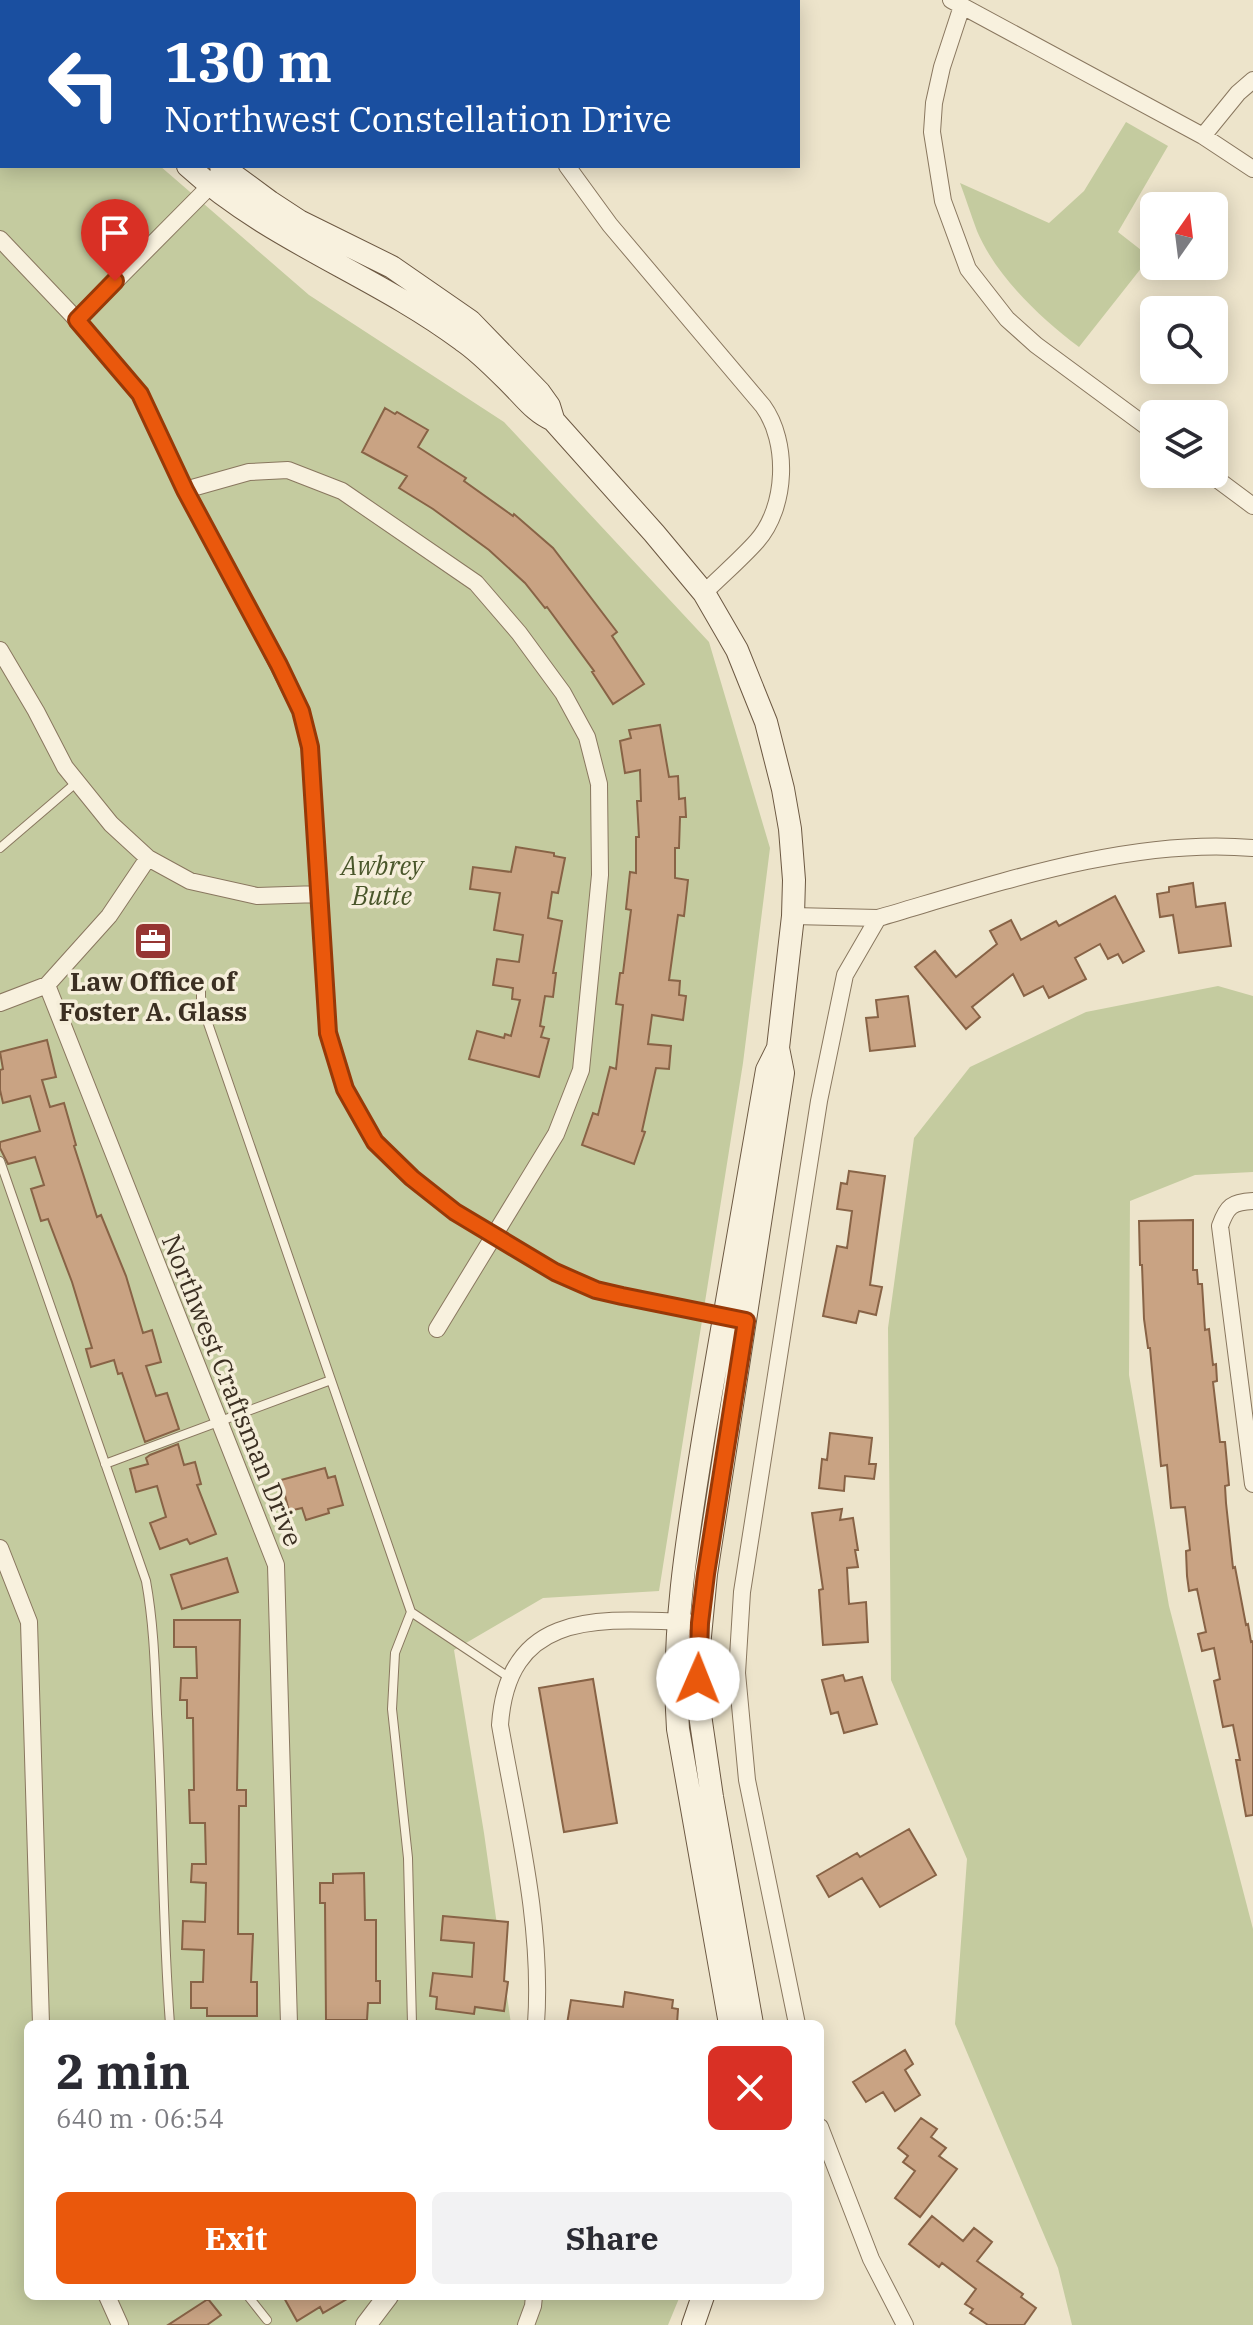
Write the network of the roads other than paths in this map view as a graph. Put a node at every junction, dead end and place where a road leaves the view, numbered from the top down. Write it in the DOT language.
graph roads {
  1 [pos="957,3"];
  2 [pos="1253,80"];
  3 [pos="1203,136"];
  4 [pos="568,168"];
  5 [pos="1253,169"];
  6 [pos="219,171"];
  7 [pos="0,239"];
  8 [pos="77,320"];
  9 [pos="1140,422"];
  10 [pos="1228,487"];
  11 [pos="185,490"];
  12 [pos="1253,506"];
  13 [pos="704,593"];
  14 [pos="0,650"];
  15 [pos="77,782"];
  16 [pos="0,848"];
  17 [pos="1253,848"];
  18 [pos="148,858"];
  19 [pos="320,894"];
  20 [pos="793,916"];
  21 [pos="878,918"];
  22 [pos="201,981"];
  23 [pos="47,985"];
  24 [pos="0,1003"];
  25 [pos="778,1048"];
  26 [pos="0,1161"];
  27 [pos="1253,1201"];
  28 [pos="494,1235"];
  29 [pos="724,1316"];
  30 [pos="746,1321"];
  31 [pos="437,1329"];
  32 [pos="331,1380"];
  33 [pos="219,1421"];
  34 [pos="105,1464"];
  35 [pos="1253,1484"];
  36 [pos="0,1548"];
  37 [pos="411,1612"];
  38 [pos="690,1622"];
  39 [pos="510,1678"];
  40 [pos="41,2020"];
  41 [pos="170,2020"];
  42 [pos="289,2020"];
  43 [pos="412,2020"];
  44 [pos="536,2020"];
  45 [pos="730,2020"];
  46 [pos="751,2020"];
  47 [pos="796,2020"];
  48 [pos="824,2137"];
  49 [pos="109,2300"];
  50 [pos="251,2300"];
  51 [pos="385,2300"];
  52 [pos="534,2300"];
  53 [pos="702,2300"];
  54 [pos="267,2320"];
  55 [pos="120,2325"];
  56 [pos="366,2325"];
  57 [pos="526,2325"];
  58 [pos="693,2325"];
  59 [pos="905,2325"];
  1 -- 3 [label="street"];
  1 -- 9 [label="street"];
  2 -- 3 [label="street"];
  3 -- 5 [label="street"];
  4 -- 13 [label="street"];
  6 -- 8 [label="street"];
  6 -- 13 [label="main road"];
  7 -- 8 [label="street"];
  8 -- 11 [label="street"];
  10 -- 12 [label="street"];
  11 -- 19 [label="street"];
  11 -- 28 [label="street"];
  13 -- 20 [label="main road"];
  14 -- 15 [label="street"];
  15 -- 16 [label="lane"];
  15 -- 18 [label="street"];
  17 -- 21 [label="street"];
  18 -- 19 [label="street"];
  18 -- 23 [label="street"];
  19 -- 28 [label="street"];
  20 -- 21 [label="street"];
  20 -- 25 [label="main road"];
  21 -- 47 [label="street"];
  22 -- 32 [label="lane"];
  23 -- 24 [label="street"];
  23 -- 33 [label="street, Northwest Craftsman Drive"];
  25 -- 29 [label="main road"];
  25 -- 30 [label="main road"];
  26 -- 34 [label="lane"];
  27 -- 35 [label="street"];
  28 -- 29 [label="street"];
  28 -- 31 [label="street"];
  29 -- 30 [label="street"];
  29 -- 38 [label="main road"];
  30 -- 38 [label="main road"];
  32 -- 33 [label="lane"];
  32 -- 37 [label="lane"];
  33 -- 34 [label="lane"];
  33 -- 42 [label="street, Northwest Craftsman Drive"];
  34 -- 41 [label="lane"];
  36 -- 40 [label="street"];
  37 -- 39 [label="lane"];
  37 -- 43 [label="lane"];
  38 -- 39 [label="street"];
  38 -- 45 [label="main road"];
  38 -- 46 [label="main road"];
  39 -- 44 [label="street"];
  48 -- 59 [label="street"];
  49 -- 55 [label="street"];
  50 -- 54 [label="lane"];
  51 -- 56 [label="street"];
  52 -- 57 [label="street"];
  53 -- 58 [label="main road"];
}
